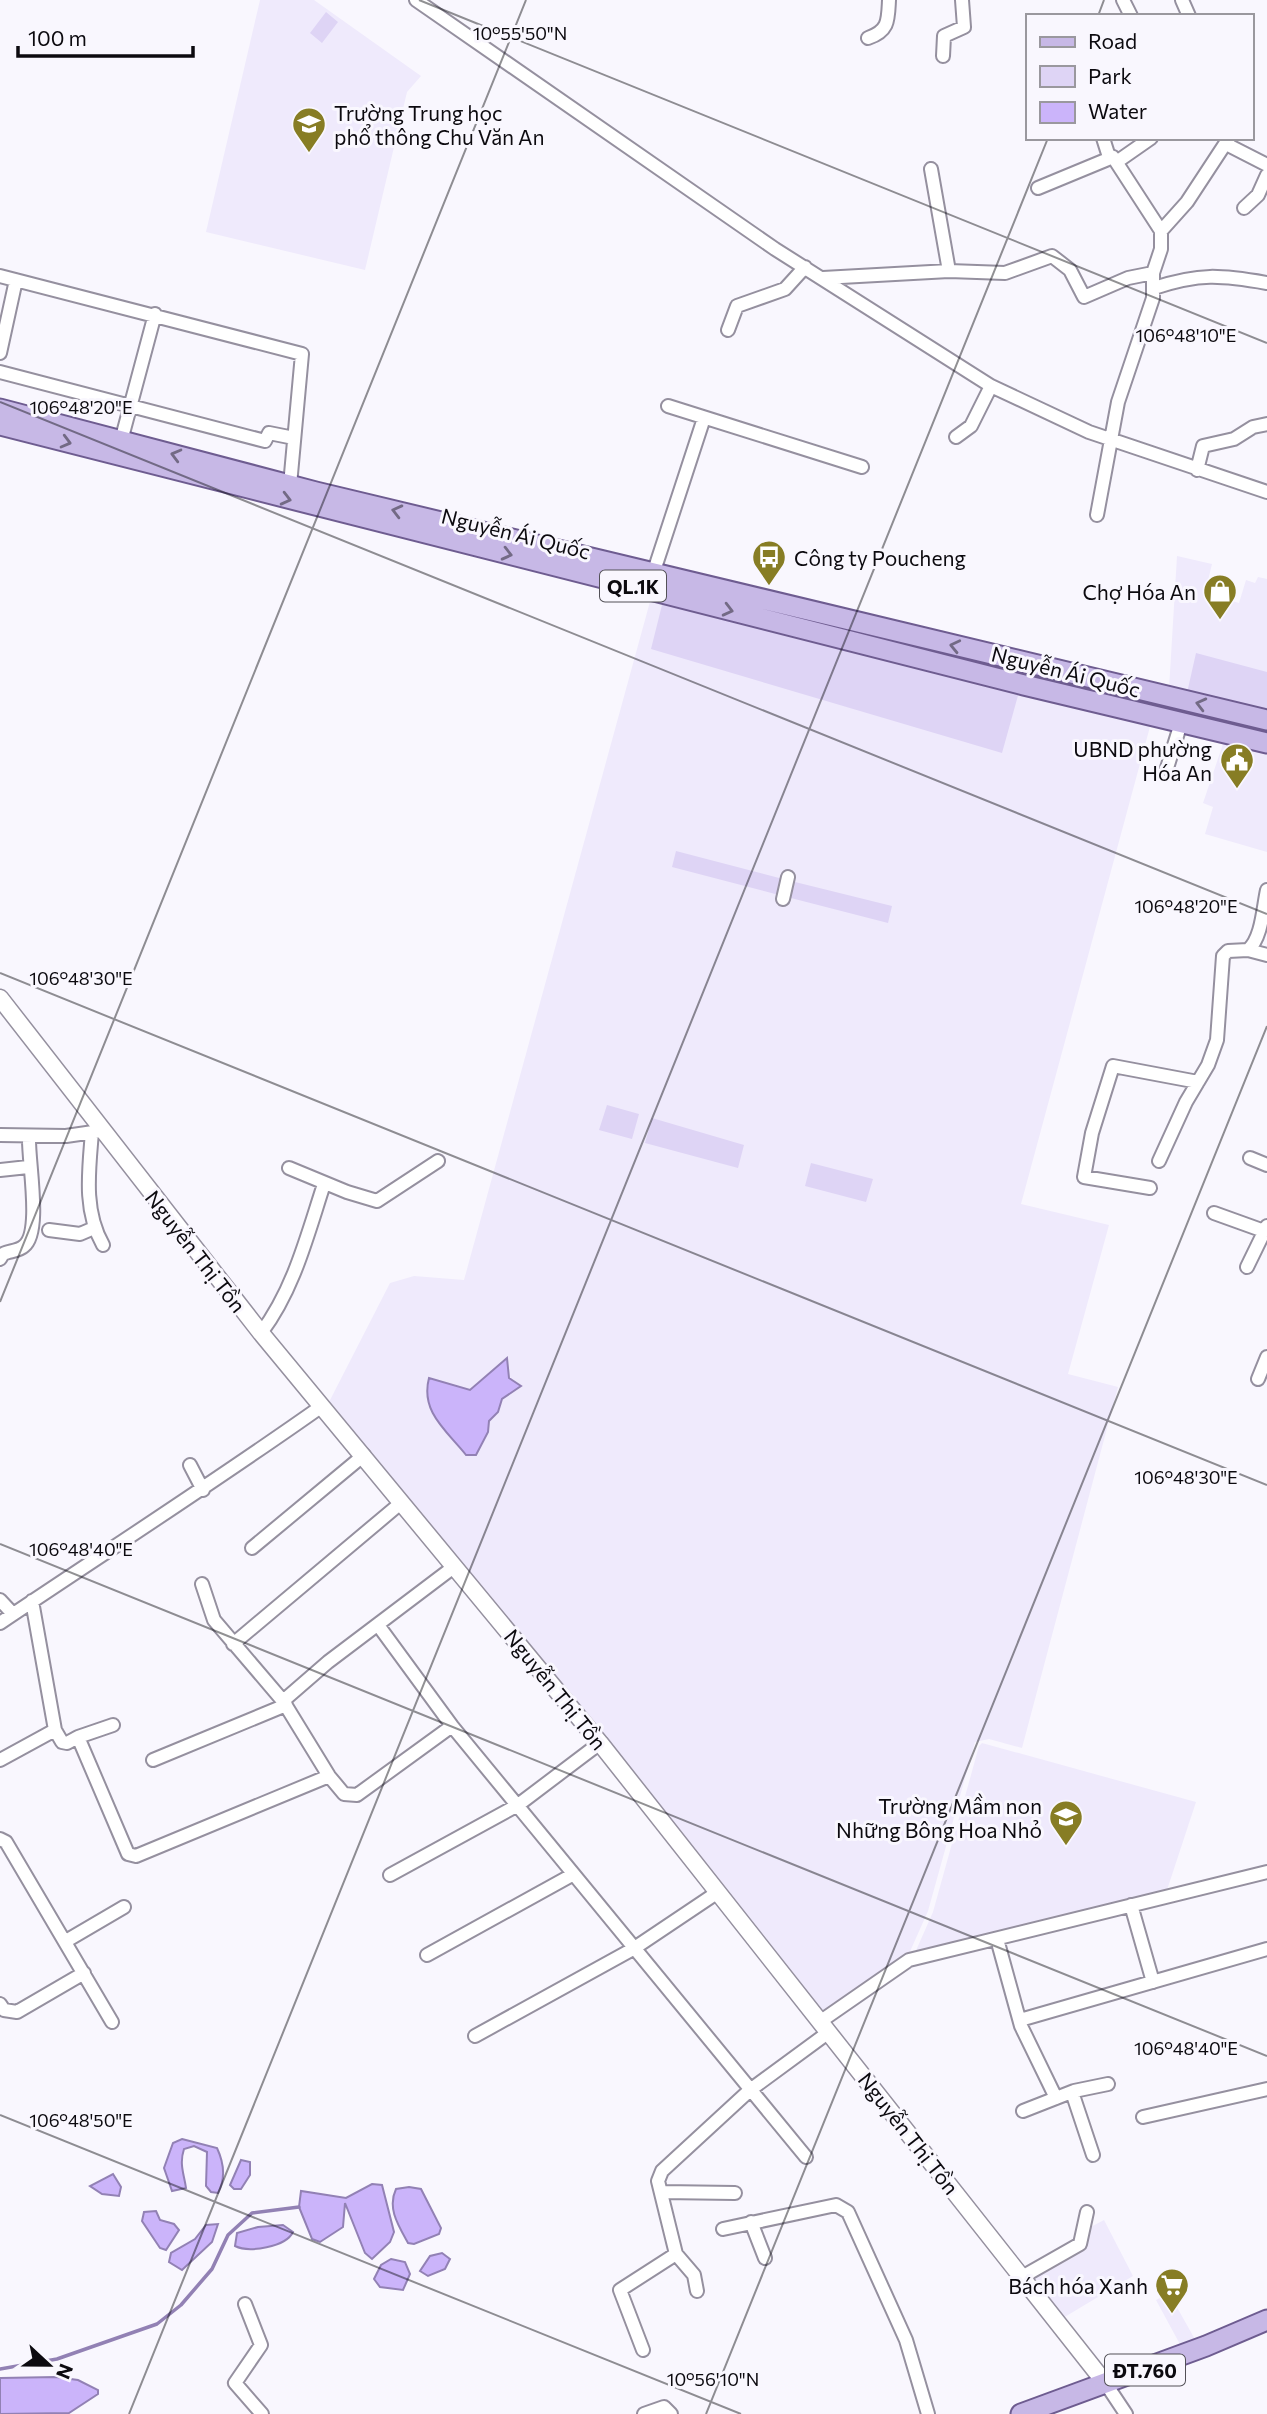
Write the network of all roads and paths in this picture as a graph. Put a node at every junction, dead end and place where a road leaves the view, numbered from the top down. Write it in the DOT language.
graph roads {
  1 [pos="416,0"];
  2 [pos="889,0"];
  3 [pos="962,0"];
  4 [pos="868,38"];
  5 [pos="943,57"];
  6 [pos="1104,140"];
  7 [pos="1147,140"];
  8 [pos="1227,141"];
  9 [pos="1113,159"];
  10 [pos="1267,165"];
  11 [pos="931,169"];
  12 [pos="1267,175"];
  13 [pos="1038,188"];
  14 [pos="1244,208"];
  15 [pos="1161,231"];
  16 [pos="805,267"];
  17 [pos="949,271"];
  18 [pos="1153,273"];
  19 [pos="0,276"];
  20 [pos="852,276"];
  21 [pos="822,278"];
  22 [pos="16,280"];
  23 [pos="1267,283"];
  24 [pos="1154,288"];
  25 [pos="853,299"];
  26 [pos="155,314"];
  27 [pos="727,330"];
  28 [pos="0,353"];
  29 [pos="0,372"];
  30 [pos="991,386"];
  31 [pos="131,405"];
  32 [pos="668,406"];
  33 [pos="0,409"];
  34 [pos="704,418"];
  35 [pos="1267,424"];
  36 [pos="0,425"];
  37 [pos="956,437"];
  38 [pos="295,438"];
  39 [pos="121,441"];
  40 [pos="1113,441"];
  41 [pos="862,467"];
  42 [pos="1197,470"];
  43 [pos="290,485"];
  44 [pos="1267,492"];
  45 [pos="1097,515"];
  46 [pos="651,582"];
  47 [pos="1267,720"];
  48 [pos="1181,723"];
  49 [pos="1267,743"];
  50 [pos="1167,768"];
  51 [pos="788,877"];
  52 [pos="1267,890"];
  53 [pos="783,898"];
  54 [pos="1248,950"];
  55 [pos="1267,955"];
  56 [pos="0,998"];
  57 [pos="1198,1082"];
  58 [pos="96,1131"];
  59 [pos="0,1135"];
  60 [pos="29,1137"];
  61 [pos="1250,1158"];
  62 [pos="438,1161"];
  63 [pos="1159,1161"];
  64 [pos="1267,1165"];
  65 [pos="28,1167"];
  66 [pos="289,1168"];
  67 [pos="0,1170"];
  68 [pos="324,1184"];
  69 [pos="1150,1188"];
  70 [pos="1214,1213"];
  71 [pos="94,1228"];
  72 [pos="1266,1228"];
  73 [pos="49,1230"];
  74 [pos="103,1245"];
  75 [pos="0,1259"];
  76 [pos="1247,1267"];
  77 [pos="261,1334"];
  78 [pos="1267,1357"];
  79 [pos="1258,1379"];
  80 [pos="322,1406"];
  81 [pos="364,1455"];
  82 [pos="190,1465"];
  83 [pos="203,1490"];
  84 [pos="402,1502"];
  85 [pos="252,1548"];
  86 [pos="455,1566"];
  87 [pos="202,1584"];
  88 [pos="0,1600"];
  89 [pos="32,1601"];
  90 [pos="13,1614"];
  91 [pos="0,1623"];
  92 [pos="378,1625"];
  93 [pos="233,1644"];
  94 [pos="284,1703"];
  95 [pos="113,1725"];
  96 [pos="452,1726"];
  97 [pos="55,1730"];
  98 [pos="78,1737"];
  99 [pos="600,1743"];
  100 [pos="0,1760"];
  101 [pos="153,1760"];
  102 [pos="329,1776"];
  103 [pos="518,1805"];
  104 [pos="0,1839"];
  105 [pos="1267,1872"];
  106 [pos="390,1875"];
  107 [pos="572,1875"];
  108 [pos="718,1892"];
  109 [pos="1131,1905"];
  110 [pos="124,1907"];
  111 [pos="997,1939"];
  112 [pos="66,1941"];
  113 [pos="634,1949"];
  114 [pos="1267,1950"];
  115 [pos="427,1955"];
  116 [pos="84,1973"];
  117 [pos="1153,1982"];
  118 [pos="0,2004"];
  119 [pos="1020,2020"];
  120 [pos="112,2022"];
  121 [pos="825,2027"];
  122 [pos="475,2036"];
  123 [pos="1108,2084"];
  124 [pos="1267,2089"];
  125 [pos="750,2090"];
  126 [pos="1072,2092"];
  127 [pos="1056,2098"];
  128 [pos="1023,2111"];
  129 [pos="1143,2117"];
  130 [pos="1093,2155"];
  131 [pos="806,2157"];
  132 [pos="663,2192"];
  133 [pos="735,2193"];
  134 [pos="1087,2212"];
  135 [pos="751,2222"];
  136 [pos="723,2229"];
  137 [pos="676,2254"];
  138 [pos="765,2258"];
  139 [pos="1022,2277"];
  140 [pos="697,2291"];
  141 [pos="246,2304"];
  142 [pos="1267,2320"];
  143 [pos="643,2350"];
  144 [pos="1107,2384"];
  145 [pos="262,2414"];
  146 [pos="645,2414"];
  147 [pos="671,2414"];
  148 [pos="929,2414"];
  149 [pos="1021,2414"];
  150 [pos="1126,2414"];
  1 -- 16 [label="street"];
  2 -- 4 [label="street"];
  3 -- 5 [label="street"];
  6 -- 9 [label="street"];
  7 -- 9 [label="street"];
  8 -- 10 [label="street"];
  8 -- 15 [label="street"];
  9 -- 13 [label="street"];
  9 -- 15 [label="street"];
  11 -- 17 [label="street"];
  12 -- 14 [label="street"];
  15 -- 18 [label="street"];
  16 -- 21 [label="street"];
  16 -- 27 [label="street"];
  17 -- 18 [label="street"];
  17 -- 20 [label="street"];
  18 -- 24 [label="street"];
  19 -- 22 [label="street"];
  20 -- 21 [label="street"];
  20 -- 25 [label="street"];
  21 -- 25 [label="street"];
  22 -- 26 [label="street"];
  22 -- 28 [label="street"];
  23 -- 24 [label="street"];
  24 -- 40 [label="street"];
  25 -- 30 [label="street"];
  26 -- 31 [label="street"];
  26 -- 38 [label="street"];
  29 -- 31 [label="street"];
  30 -- 37 [label="street"];
  30 -- 40 [label="street"];
  31 -- 38 [label="street"];
  31 -- 39 [label="street"];
  32 -- 34 [label="street"];
  33 -- 39 [label="main road, Nguyễn Ái Quốc / QL.1K"];
  34 -- 41 [label="street"];
  34 -- 46 [label="street"];
  35 -- 42 [label="street"];
  36 -- 46 [label="main road, Nguyễn Ái Quốc / QL.1K, one-way"];
  38 -- 43 [label="street"];
  43 -- 39 [label="main road, Nguyễn Ái Quốc / QL.1K, one-way"];
  40 -- 42 [label="street"];
  40 -- 45 [label="street"];
  42 -- 44 [label="street"];
  46 -- 43 [label="main road, Nguyễn Ái Quốc / QL.1K, one-way"];
  47 -- 46 [label="main road, QL.1K, one-way"];
  46 -- 48 [label="main road, Nguyễn Ái Quốc / QL.1K, one-way"];
  48 -- 49 [label="main road, Nguyễn Ái Quốc / QL.1K"];
  48 -- 50 [label="street"];
  51 -- 53 [label="street"];
  52 -- 54 [label="street"];
  54 -- 55 [label="street"];
  54 -- 57 [label="street"];
  56 -- 58 [label="street, Nguyễn Thị Tồn"];
  57 -- 63 [label="street"];
  57 -- 69 [label="street"];
  58 -- 60 [label="street"];
  58 -- 71 [label="street"];
  58 -- 77 [label="street, Nguyễn Thị Tồn"];
  59 -- 60 [label="street"];
  60 -- 65 [label="street"];
  61 -- 64 [label="street"];
  62 -- 68 [label="street"];
  65 -- 67 [label="street"];
  65 -- 75 [label="street"];
  66 -- 68 [label="street"];
  68 -- 77 [label="street"];
  70 -- 72 [label="street"];
  71 -- 73 [label="street"];
  71 -- 74 [label="street"];
  72 -- 76 [label="street"];
  77 -- 80 [label="street, Nguyễn Thị Tồn"];
  78 -- 79 [label="street"];
  80 -- 81 [label="street, Nguyễn Thị Tồn"];
  80 -- 83 [label="street"];
  81 -- 84 [label="street, Nguyễn Thị Tồn"];
  81 -- 85 [label="street"];
  82 -- 83 [label="street"];
  83 -- 89 [label="street"];
  84 -- 86 [label="street, Nguyễn Thị Tồn"];
  84 -- 93 [label="street"];
  86 -- 92 [label="street"];
  86 -- 99 [label="street, Nguyễn Thị Tồn"];
  87 -- 93 [label="street"];
  88 -- 90 [label="street"];
  89 -- 90 [label="street"];
  89 -- 97 [label="street"];
  90 -- 91 [label="street"];
  92 -- 94 [label="street"];
  92 -- 96 [label="street"];
  93 -- 94 [label="street"];
  94 -- 101 [label="street"];
  94 -- 102 [label="street"];
  95 -- 98 [label="street"];
  96 -- 102 [label="street"];
  96 -- 103 [label="street"];
  97 -- 98 [label="street"];
  97 -- 100 [label="street"];
  98 -- 102 [label="street"];
  99 -- 103 [label="street"];
  99 -- 108 [label="street, Nguyễn Thị Tồn"];
  103 -- 106 [label="street"];
  103 -- 107 [label="street"];
  104 -- 112 [label="street"];
  105 -- 109 [label="street"];
  107 -- 113 [label="street"];
  107 -- 115 [label="street"];
  108 -- 113 [label="street"];
  108 -- 121 [label="street, Nguyễn Thị Tồn"];
  109 -- 111 [label="street"];
  109 -- 117 [label="street"];
  110 -- 112 [label="street"];
  111 -- 119 [label="street"];
  111 -- 121 [label="street"];
  112 -- 116 [label="street"];
  113 -- 122 [label="street"];
  113 -- 125 [label="street"];
  114 -- 117 [label="street"];
  116 -- 118 [label="street"];
  116 -- 120 [label="street"];
  117 -- 119 [label="street"];
  119 -- 127 [label="street"];
  121 -- 125 [label="street"];
  121 -- 139 [label="street, Nguyễn Thị Tồn"];
  123 -- 126 [label="street"];
  124 -- 129 [label="street"];
  125 -- 131 [label="street"];
  125 -- 132 [label="street"];
  126 -- 127 [label="street"];
  126 -- 130 [label="street"];
  127 -- 128 [label="street"];
  132 -- 133 [label="street"];
  132 -- 137 [label="street"];
  134 -- 139 [label="street"];
  135 -- 136 [label="street"];
  135 -- 138 [label="street"];
  135 -- 148 [label="street"];
  137 -- 140 [label="street"];
  137 -- 143 [label="street"];
  139 -- 144 [label="street, Nguyễn Thị Tồn"];
  141 -- 145 [label="street"];
  142 -- 144 [label="main road, ĐT.760"];
  144 -- 149 [label="main road, ĐT.760"];
  144 -- 150 [label="street"];
  146 -- 147 [label="street"];
}
